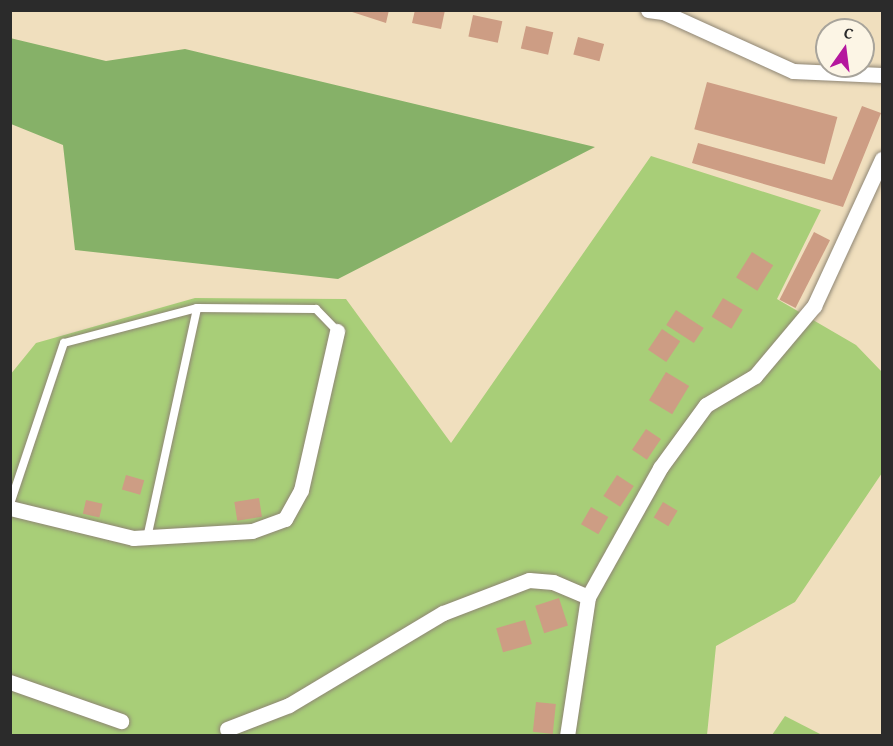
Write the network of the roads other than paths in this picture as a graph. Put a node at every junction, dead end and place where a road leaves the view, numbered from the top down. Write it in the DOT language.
graph roads {
  1 [pos="648,10"];
  2 [pos="882,75"];
  3 [pos="882,159"];
  4 [pos="197,308"];
  5 [pos="338,331"];
  6 [pos="10,506"];
  7 [pos="147,538"];
  8 [pos="588,597"];
  9 [pos="10,682"];
  10 [pos="121,721"];
  11 [pos="227,729"];
  12 [pos="567,735"];
  1 -- 2 [label="street"];
  3 -- 8 [label="street"];
  4 -- 5 [label="lane"];
  4 -- 6 [label="lane"];
  4 -- 7 [label="lane"];
  5 -- 7 [label="street"];
  6 -- 7 [label="street"];
  8 -- 11 [label="street"];
  8 -- 12 [label="street"];
  9 -- 10 [label="street"];
}
